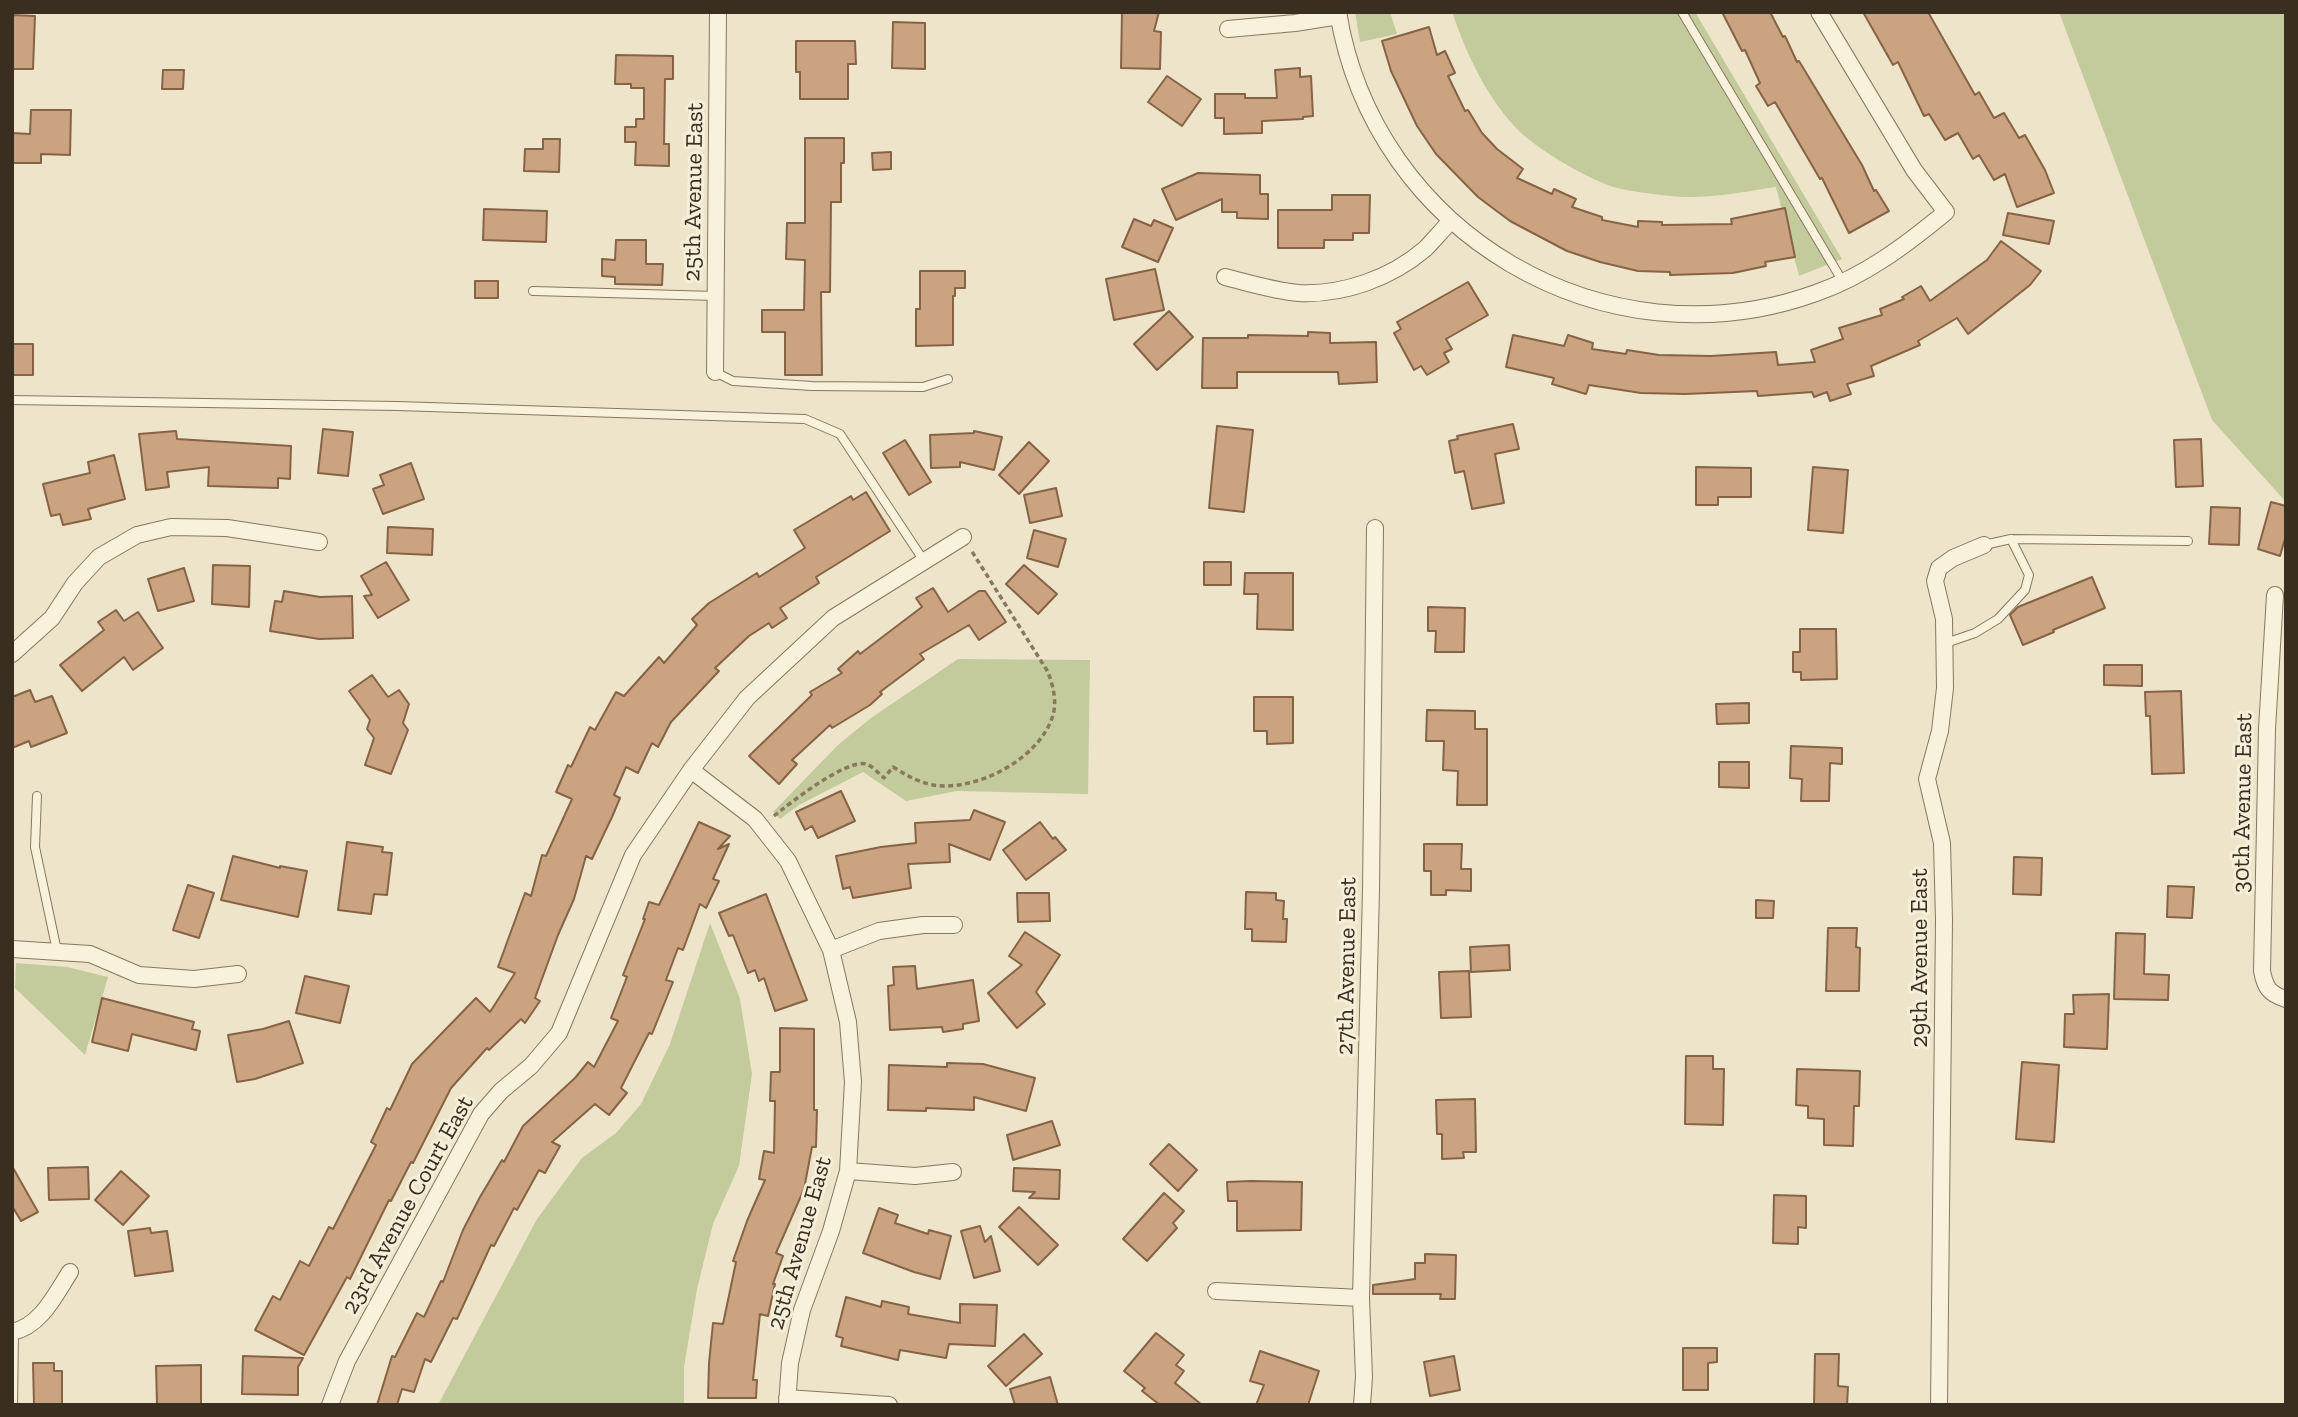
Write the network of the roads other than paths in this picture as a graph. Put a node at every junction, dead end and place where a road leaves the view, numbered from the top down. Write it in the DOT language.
graph roads {
  1 [pos="718,12"];
  2 [pos="1682,12"];
  3 [pos="1819,12"];
  4 [pos="1339,14"];
  5 [pos="1228,29"];
  6 [pos="1451,221"];
  7 [pos="1225,277"];
  8 [pos="1843,282"];
  9 [pos="533,291"];
  10 [pos="716,296"];
  11 [pos="715,372"];
  12 [pos="948,379"];
  13 [pos="12,400"];
  14 [pos="1375,528"];
  15 [pos="963,537"];
  16 [pos="2011,538"];
  17 [pos="2188,541"];
  18 [pos="319,542"];
  19 [pos="1984,545"];
  20 [pos="924,561"];
  21 [pos="2274,595"];
  22 [pos="1943,643"];
  23 [pos="12,654"];
  24 [pos="691,771"];
  25 [pos="37,796"];
  26 [pos="954,925"];
  27 [pos="12,950"];
  28 [pos="831,950"];
  29 [pos="57,951"];
  30 [pos="238,974"];
  31 [pos="2286,999"];
  32 [pos="848,1171"];
  33 [pos="953,1172"];
  34 [pos="70,1272"];
  35 [pos="1216,1291"];
  36 [pos="1361,1298"];
  37 [pos="13,1332"];
  38 [pos="787,1401"];
  39 [pos="13,1405"];
  40 [pos="330,1405"];
  41 [pos="889,1405"];
  42 [pos="1362,1405"];
  43 [pos="1940,1405"];
  1 -- 10 [label="street, 25th Avenue East"];
  2 -- 8 [label="lane"];
  3 -- 8 [label="street"];
  4 -- 5 [label="street"];
  4 -- 6 [label="street"];
  6 -- 7 [label="street"];
  6 -- 8 [label="street"];
  9 -- 10 [label="lane"];
  10 -- 11 [label="street, 25th Avenue East"];
  11 -- 12 [label="lane"];
  13 -- 20 [label="lane"];
  14 -- 36 [label="street, 27th Avenue East"];
  15 -- 20 [label="street, 23rd Avenue Court East"];
  16 -- 17 [label="lane"];
  16 -- 19 [label="lane"];
  16 -- 22 [label="lane"];
  18 -- 23 [label="street"];
  19 -- 22 [label="street, 29th Avenue East"];
  20 -- 24 [label="street, 23rd Avenue Court East"];
  21 -- 31 [label="street, 30th Avenue East"];
  22 -- 43 [label="street, 29th Avenue East"];
  24 -- 28 [label="street, 25th Avenue East"];
  24 -- 40 [label="street, 23rd Avenue Court East"];
  25 -- 29 [label="lane"];
  26 -- 28 [label="street"];
  27 -- 29 [label="street"];
  28 -- 32 [label="street, 25th Avenue East"];
  29 -- 30 [label="street"];
  32 -- 33 [label="street"];
  32 -- 38 [label="street, 25th Avenue East"];
  34 -- 37 [label="street"];
  35 -- 36 [label="street"];
  36 -- 42 [label="street, 27th Avenue East"];
  37 -- 39 [label="lane"];
  38 -- 41 [label="street"];
}
